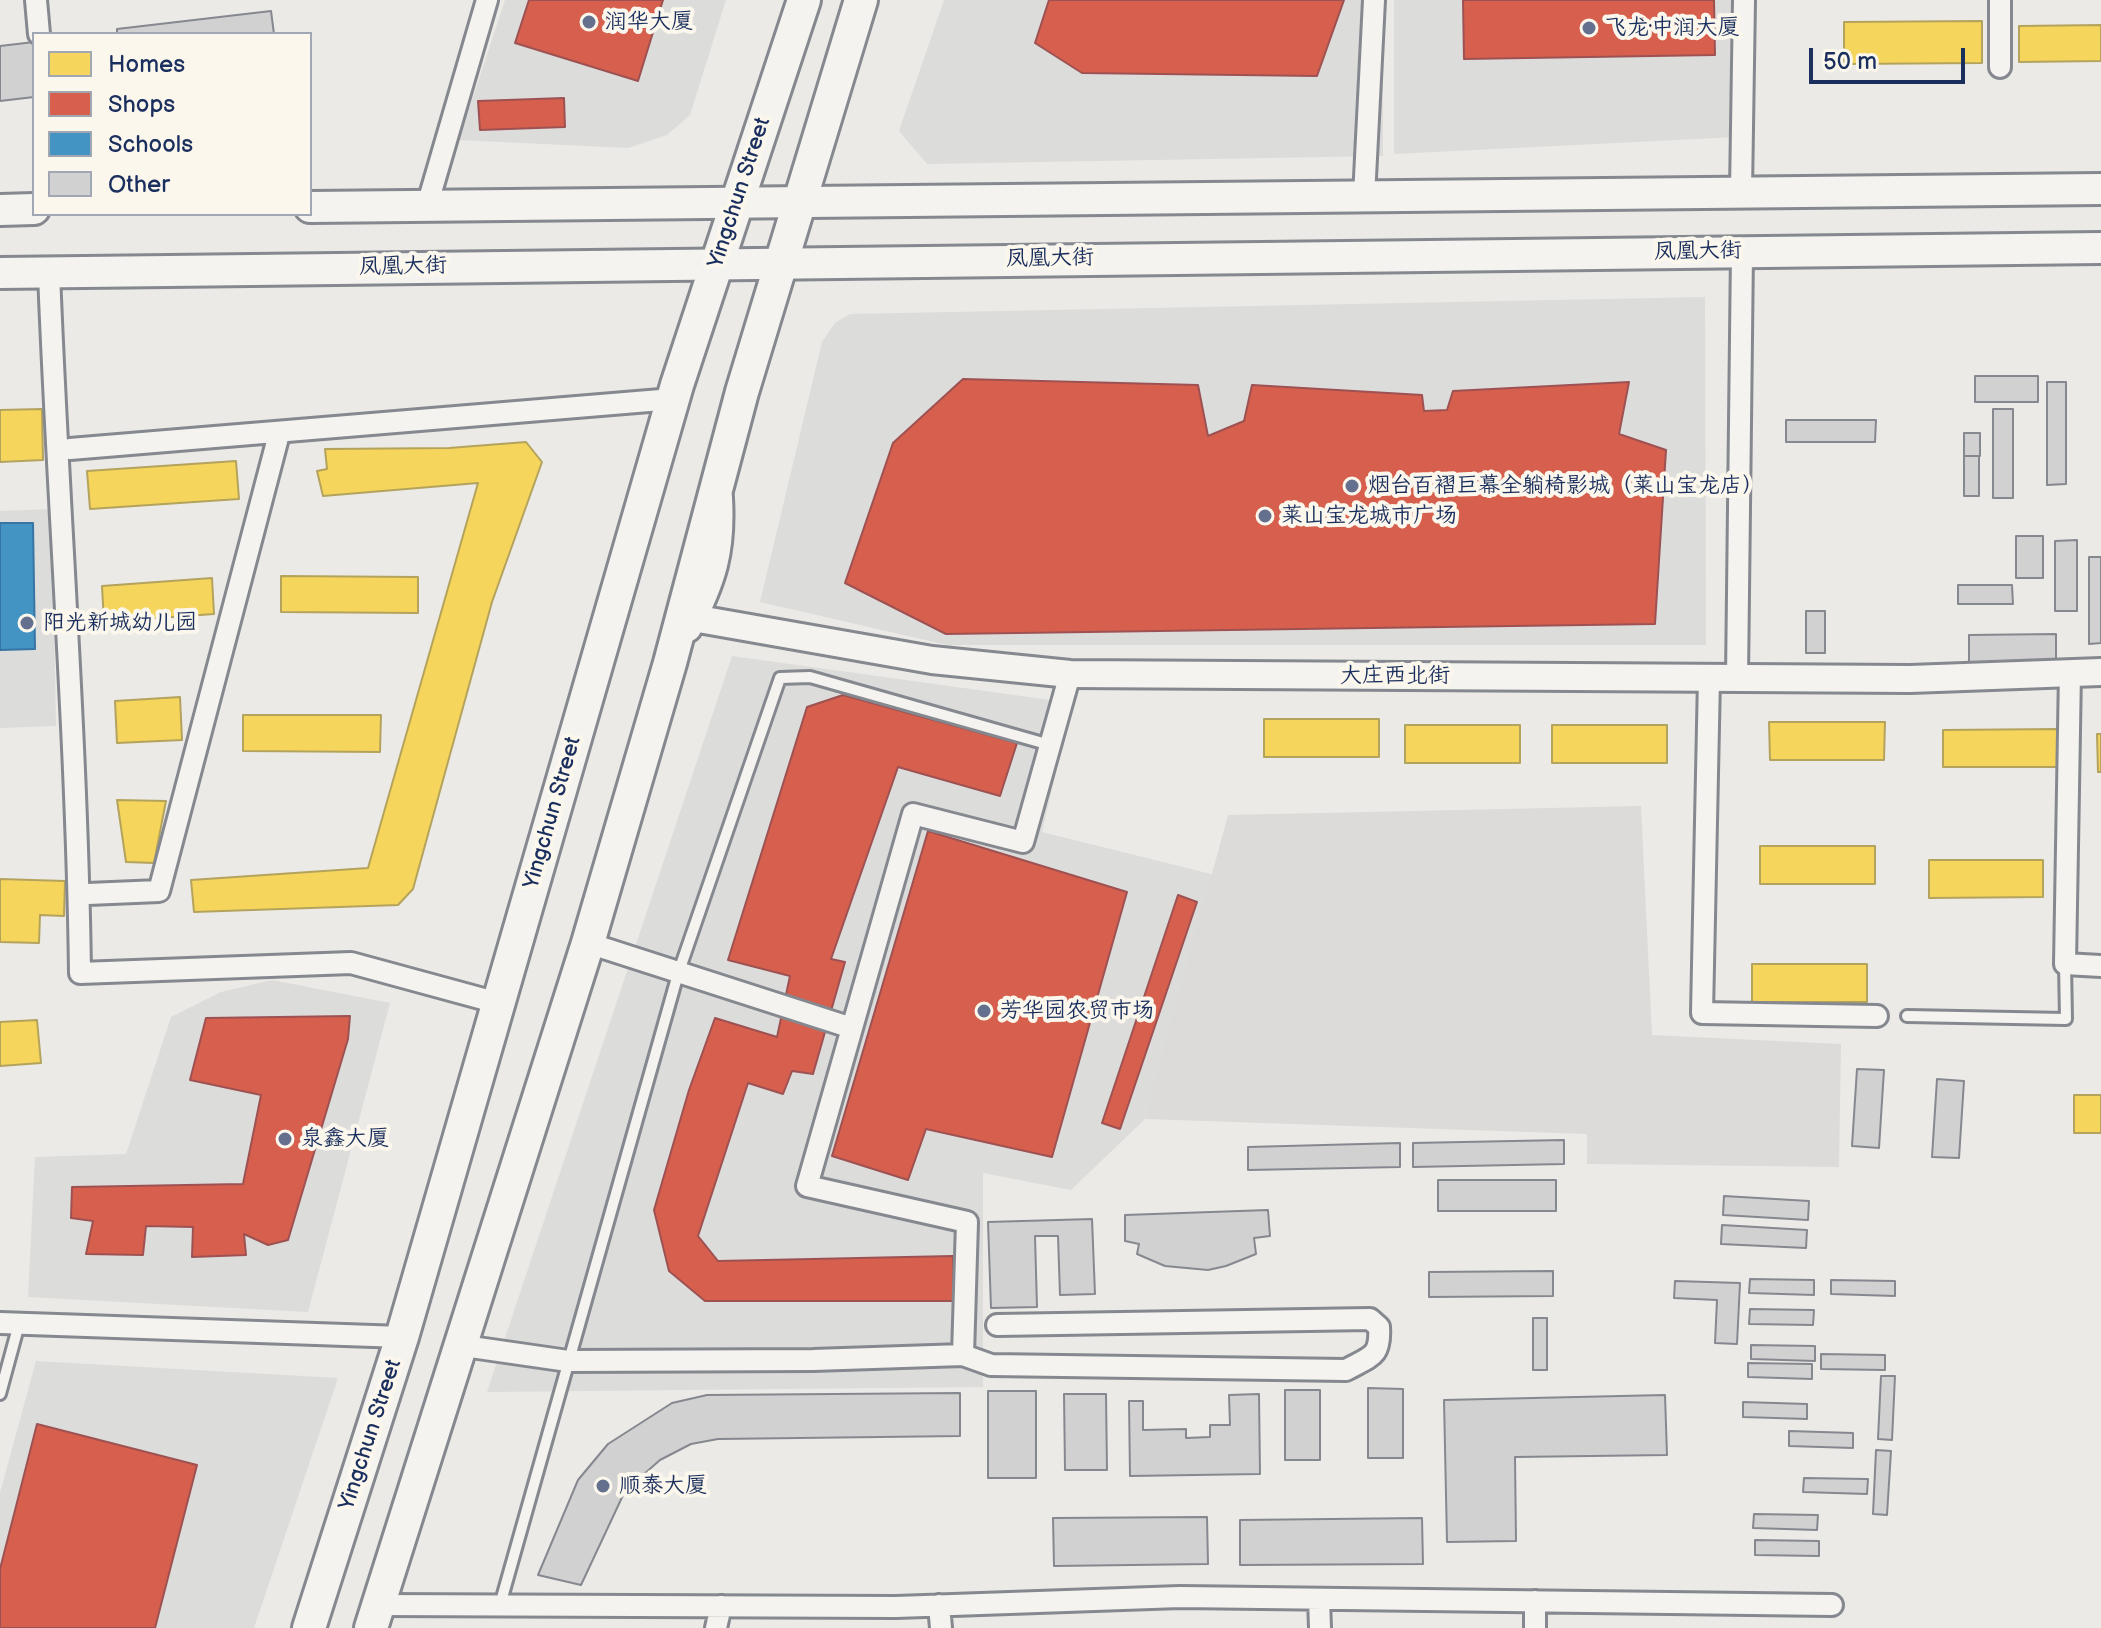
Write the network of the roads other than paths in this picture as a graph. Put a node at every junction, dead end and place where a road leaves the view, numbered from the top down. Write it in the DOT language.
graph roads {
  1 [pos="36,0"];
  2 [pos="487,0"];
  3 [pos="804,0"];
  4 [pos="861,0"];
  5 [pos="1374,0"];
  6 [pos="1744,0"];
  7 [pos="2000,0"];
  8 [pos="39,32"];
  9 [pos="2000,67"];
  10 [pos="2101,189"];
  11 [pos="1741,191"];
  12 [pos="1364,197"];
  13 [pos="799,202"];
  14 [pos="736,203"];
  15 [pos="427,206"];
  16 [pos="312,207"];
  17 [pos="32,209"];
  18 [pos="0,210"];
  19 [pos="2101,248"];
  20 [pos="1742,252"];
  21 [pos="781,262"];
  22 [pos="716,263"];
  23 [pos="0,273"];
  24 [pos="49,273"];
  25 [pos="673,399"];
  26 [pos="279,434"];
  27 [pos="70,449"];
  28 [pos="718,479"];
  29 [pos="693,618"];
  30 [pos="670,663"];
  31 [pos="2070,672"];
  32 [pos="2101,672"];
  33 [pos="1070,674"];
  34 [pos="1709,678"];
  35 [pos="1737,678"];
  36 [pos="1050,745"];
  37 [pos="88,894"];
  38 [pos="588,943"];
  39 [pos="2065,964"];
  40 [pos="2101,966"];
  41 [pos="678,974"];
  42 [pos="498,1003"];
  43 [pos="1877,1016"];
  44 [pos="1907,1016"];
  45 [pos="852,1028"];
  46 [pos="10,1323"];
  47 [pos="997,1325"];
  48 [pos="402,1337"];
  49 [pos="464,1346"];
  50 [pos="963,1355"];
  51 [pos="568,1361"];
  52 [pos="0,1394"];
  53 [pos="1319,1599"];
  54 [pos="1535,1601"];
  55 [pos="500,1605"];
  56 [pos="939,1605"];
  57 [pos="1832,1605"];
  58 [pos="721,1606"];
  59 [pos="375,1617"];
  60 [pos="309,1628"];
  61 [pos="716,1628"];
  62 [pos="941,1628"];
  63 [pos="1320,1628"];
  64 [pos="1535,1628"];
  1 -- 8 [label="street"];
  2 -- 15 [label="street"];
  3 -- 14 [label="main road, Yingchun Street"];
  4 -- 13 [label="main road"];
  5 -- 12 [label="street"];
  6 -- 11 [label="street"];
  7 -- 9 [label="street"];
  10 -- 11 [label="main road"];
  11 -- 12 [label="main road"];
  12 -- 13 [label="main road"];
  13 -- 14 [label="main road"];
  13 -- 21 [label="main road"];
  14 -- 15 [label="main road"];
  14 -- 22 [label="main road, Yingchun Street"];
  15 -- 16 [label="main road"];
  17 -- 18 [label="main road"];
  19 -- 20 [label="main road, 凤凰大街"];
  20 -- 21 [label="main road, 凤凰大街"];
  20 -- 35 [label="street"];
  21 -- 22 [label="main road, 凤凰大街"];
  21 -- 28 [label="main road"];
  22 -- 24 [label="main road, 凤凰大街"];
  22 -- 25 [label="main road, Yingchun Street"];
  23 -- 24 [label="main road, 凤凰大街"];
  24 -- 42 [label="street"];
  25 -- 26 [label="street"];
  25 -- 42 [label="main road, Yingchun Street"];
  26 -- 27 [label="street"];
  26 -- 37 [label="street"];
  28 -- 29 [label="street"];
  28 -- 30 [label="main road"];
  29 -- 30 [label="street"];
  29 -- 33 [label="street, 大庄西北街"];
  30 -- 38 [label="main road"];
  31 -- 32 [label="street, 大庄西北街"];
  31 -- 35 [label="street, 大庄西北街"];
  31 -- 39 [label="street"];
  33 -- 34 [label="street, 大庄西北街"];
  33 -- 36 [label="street"];
  34 -- 35 [label="street, 大庄西北街"];
  34 -- 43 [label="street"];
  36 -- 41 [label="lane"];
  36 -- 45 [label="street"];
  38 -- 41 [label="street"];
  38 -- 49 [label="main road"];
  39 -- 40 [label="street"];
  39 -- 44 [label="lane"];
  41 -- 45 [label="street"];
  41 -- 51 [label="lane"];
  42 -- 48 [label="main road, Yingchun Street"];
  45 -- 50 [label="street"];
  46 -- 48 [label="street"];
  46 -- 52 [label="lane"];
  47 -- 50 [label="street"];
  48 -- 60 [label="main road, Yingchun Street"];
  49 -- 51 [label="street"];
  49 -- 59 [label="main road"];
  50 -- 51 [label="street"];
  51 -- 55 [label="lane"];
  53 -- 54 [label="street"];
  53 -- 56 [label="street"];
  53 -- 63 [label="street"];
  54 -- 57 [label="street"];
  54 -- 64 [label="street"];
  55 -- 58 [label="street"];
  55 -- 59 [label="street"];
  56 -- 58 [label="street"];
  56 -- 62 [label="street"];
  58 -- 61 [label="street"];
}
